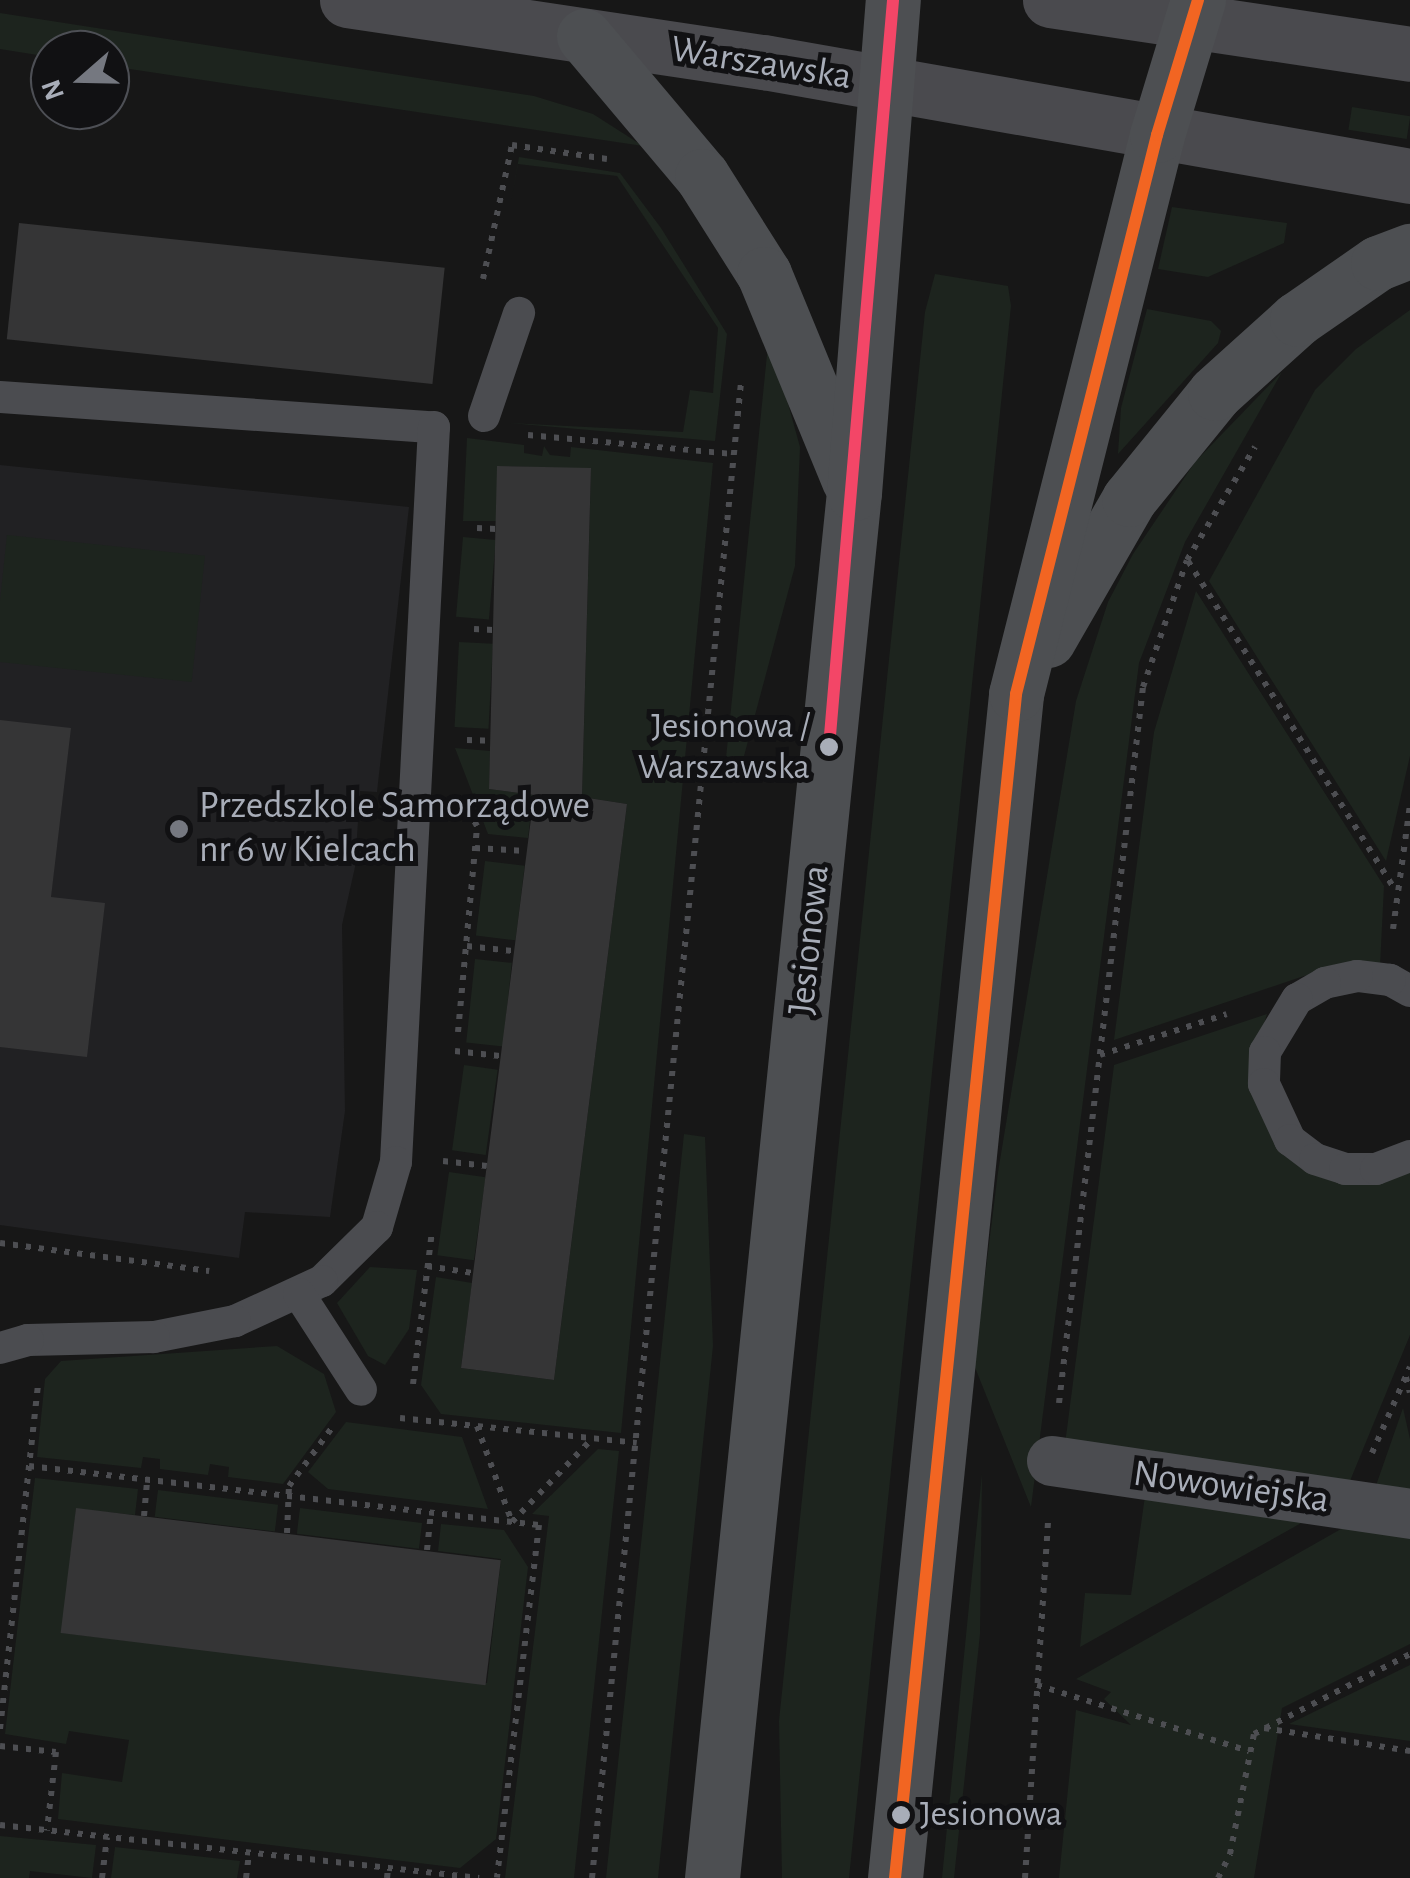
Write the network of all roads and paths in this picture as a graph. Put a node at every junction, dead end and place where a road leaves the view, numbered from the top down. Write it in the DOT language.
graph roads {
  1 [pos="347,0"];
  2 [pos="893,0"];
  3 [pos="1050,0"];
  4 [pos="1196,10"];
  5 [pos="584,36"];
  6 [pos="1410,54"];
  7 [pos="888,86"];
  8 [pos="1157,135"];
  9 [pos="618,161"];
  10 [pos="1410,176"];
  11 [pos="496,216"];
  12 [pos="1410,251"];
  13 [pos="518,313"];
  14 [pos="742,362"];
  15 [pos="0,397"];
  16 [pos="484,416"];
  17 [pos="521,434"];
  18 [pos="1258,443"];
  19 [pos="734,454"];
  20 [pos="854,494"];
  21 [pos="1187,560"];
  22 [pos="1016,694"];
  23 [pos="1410,805"];
  24 [pos="474,848"];
  25 [pos="526,852"];
  26 [pos="1395,890"];
  27 [pos="466,946"];
  28 [pos="513,950"];
  29 [pos="1400,986"];
  30 [pos="1231,1013"];
  31 [pos="456,1051"];
  32 [pos="1100,1055"];
  33 [pos="500,1056"];
  34 [pos="1410,1156"];
  35 [pos="442,1160"];
  36 [pos="487,1166"];
  37 [pos="0,1243"];
  38 [pos="427,1266"];
  39 [pos="222,1273"];
  40 [pos="473,1273"];
  41 [pos="298,1294"];
  42 [pos="43,1340"];
  43 [pos="0,1348"];
  44 [pos="1410,1367"];
  45 [pos="1406,1376"];
  46 [pos="361,1390"];
  47 [pos="1410,1393"];
  48 [pos="393,1418"];
  49 [pos="336,1424"];
  50 [pos="477,1426"];
  51 [pos="593,1438"];
  52 [pos="637,1443"];
  53 [pos="1052,1461"];
  54 [pos="29,1466"];
  55 [pos="147,1480"];
  56 [pos="288,1496"];
  57 [pos="1353,1506"];
  58 [pos="431,1513"];
  59 [pos="1410,1514"];
  60 [pos="144,1516"];
  61 [pos="512,1522"];
  62 [pos="287,1533"];
  63 [pos="427,1550"];
  64 [pos="1410,1654"];
  65 [pos="1037,1684"];
  66 [pos="0,1728"];
  67 [pos="1263,1728"];
  68 [pos="0,1746"];
  69 [pos="1410,1751"];
  70 [pos="1249,1752"];
  71 [pos="0,1825"];
  72 [pos="47,1830"];
  73 [pos="107,1837"];
  74 [pos="249,1852"];
  75 [pos="388,1868"];
  76 [pos="102,1878"];
  77 [pos="246,1878"];
  78 [pos="387,1878"];
  79 [pos="480,1878"];
  80 [pos="497,1878"];
  81 [pos="592,1878"];
  82 [pos="712,1878"];
  83 [pos="895,1878"];
  84 [pos="1025,1878"];
  85 [pos="1218,1878"];
  1 -- 5 [label="main road, Warszawska"];
  2 -- 7 [label="main road, Jesionowa"];
  3 -- 4 [label="main road"];
  4 -- 6 [label="main road"];
  4 -- 8 [label="main road"];
  5 -- 7 [label="main road, Warszawska"];
  5 -- 20 [label="main road"];
  7 -- 8 [label="main road, Warszawska"];
  7 -- 20 [label="main road, Jesionowa"];
  8 -- 10 [label="main road, Warszawska"];
  8 -- 22 [label="main road"];
  9 -- 11 [label="path"];
  12 -- 22 [label="main road"];
  13 -- 16 [label="lane"];
  14 -- 19 [label="path"];
  15 -- 41 [label="lane"];
  17 -- 19 [label="path"];
  18 -- 21 [label="path"];
  19 -- 52 [label="path"];
  20 -- 82 [label="main road, Jesionowa"];
  21 -- 26 [label="path"];
  21 -- 32 [label="path"];
  22 -- 83 [label="main road"];
  23 -- 26 [label="path"];
  24 -- 25 [label="path"];
  26 -- 29 [label="path"];
  27 -- 28 [label="path"];
  29 -- 34 [label="lane"];
  30 -- 32 [label="path"];
  31 -- 33 [label="path"];
  32 -- 53 [label="path"];
  35 -- 36 [label="path"];
  37 -- 39 [label="path"];
  38 -- 40 [label="path"];
  41 -- 42 [label="lane"];
  41 -- 46 [label="lane"];
  42 -- 43 [label="lane"];
  42 -- 54 [label="path"];
  44 -- 45 [label="path"];
  45 -- 47 [label="path"];
  45 -- 57 [label="path"];
  48 -- 50 [label="path"];
  49 -- 56 [label="path"];
  50 -- 51 [label="path"];
  50 -- 61 [label="path"];
  51 -- 52 [label="path"];
  51 -- 61 [label="path"];
  52 -- 81 [label="path"];
  53 -- 57 [label="street, Nowowiejska"];
  53 -- 65 [label="path"];
  54 -- 55 [label="path"];
  54 -- 66 [label="path"];
  55 -- 56 [label="path"];
  55 -- 60 [label="path"];
  56 -- 58 [label="path"];
  56 -- 62 [label="path"];
  57 -- 59 [label="street, Nowowiejska"];
  58 -- 61 [label="path"];
  58 -- 63 [label="path"];
  61 -- 80 [label="path"];
  64 -- 67 [label="path"];
  65 -- 70 [label="path"];
  65 -- 84 [label="path"];
  67 -- 69 [label="path"];
  67 -- 70 [label="path"];
  68 -- 72 [label="path"];
  70 -- 85 [label="path"];
  71 -- 72 [label="path"];
  72 -- 73 [label="path"];
  73 -- 74 [label="path"];
  73 -- 76 [label="path"];
  74 -- 75 [label="path"];
  74 -- 77 [label="path"];
  75 -- 78 [label="path"];
  75 -- 79 [label="path"];
}
